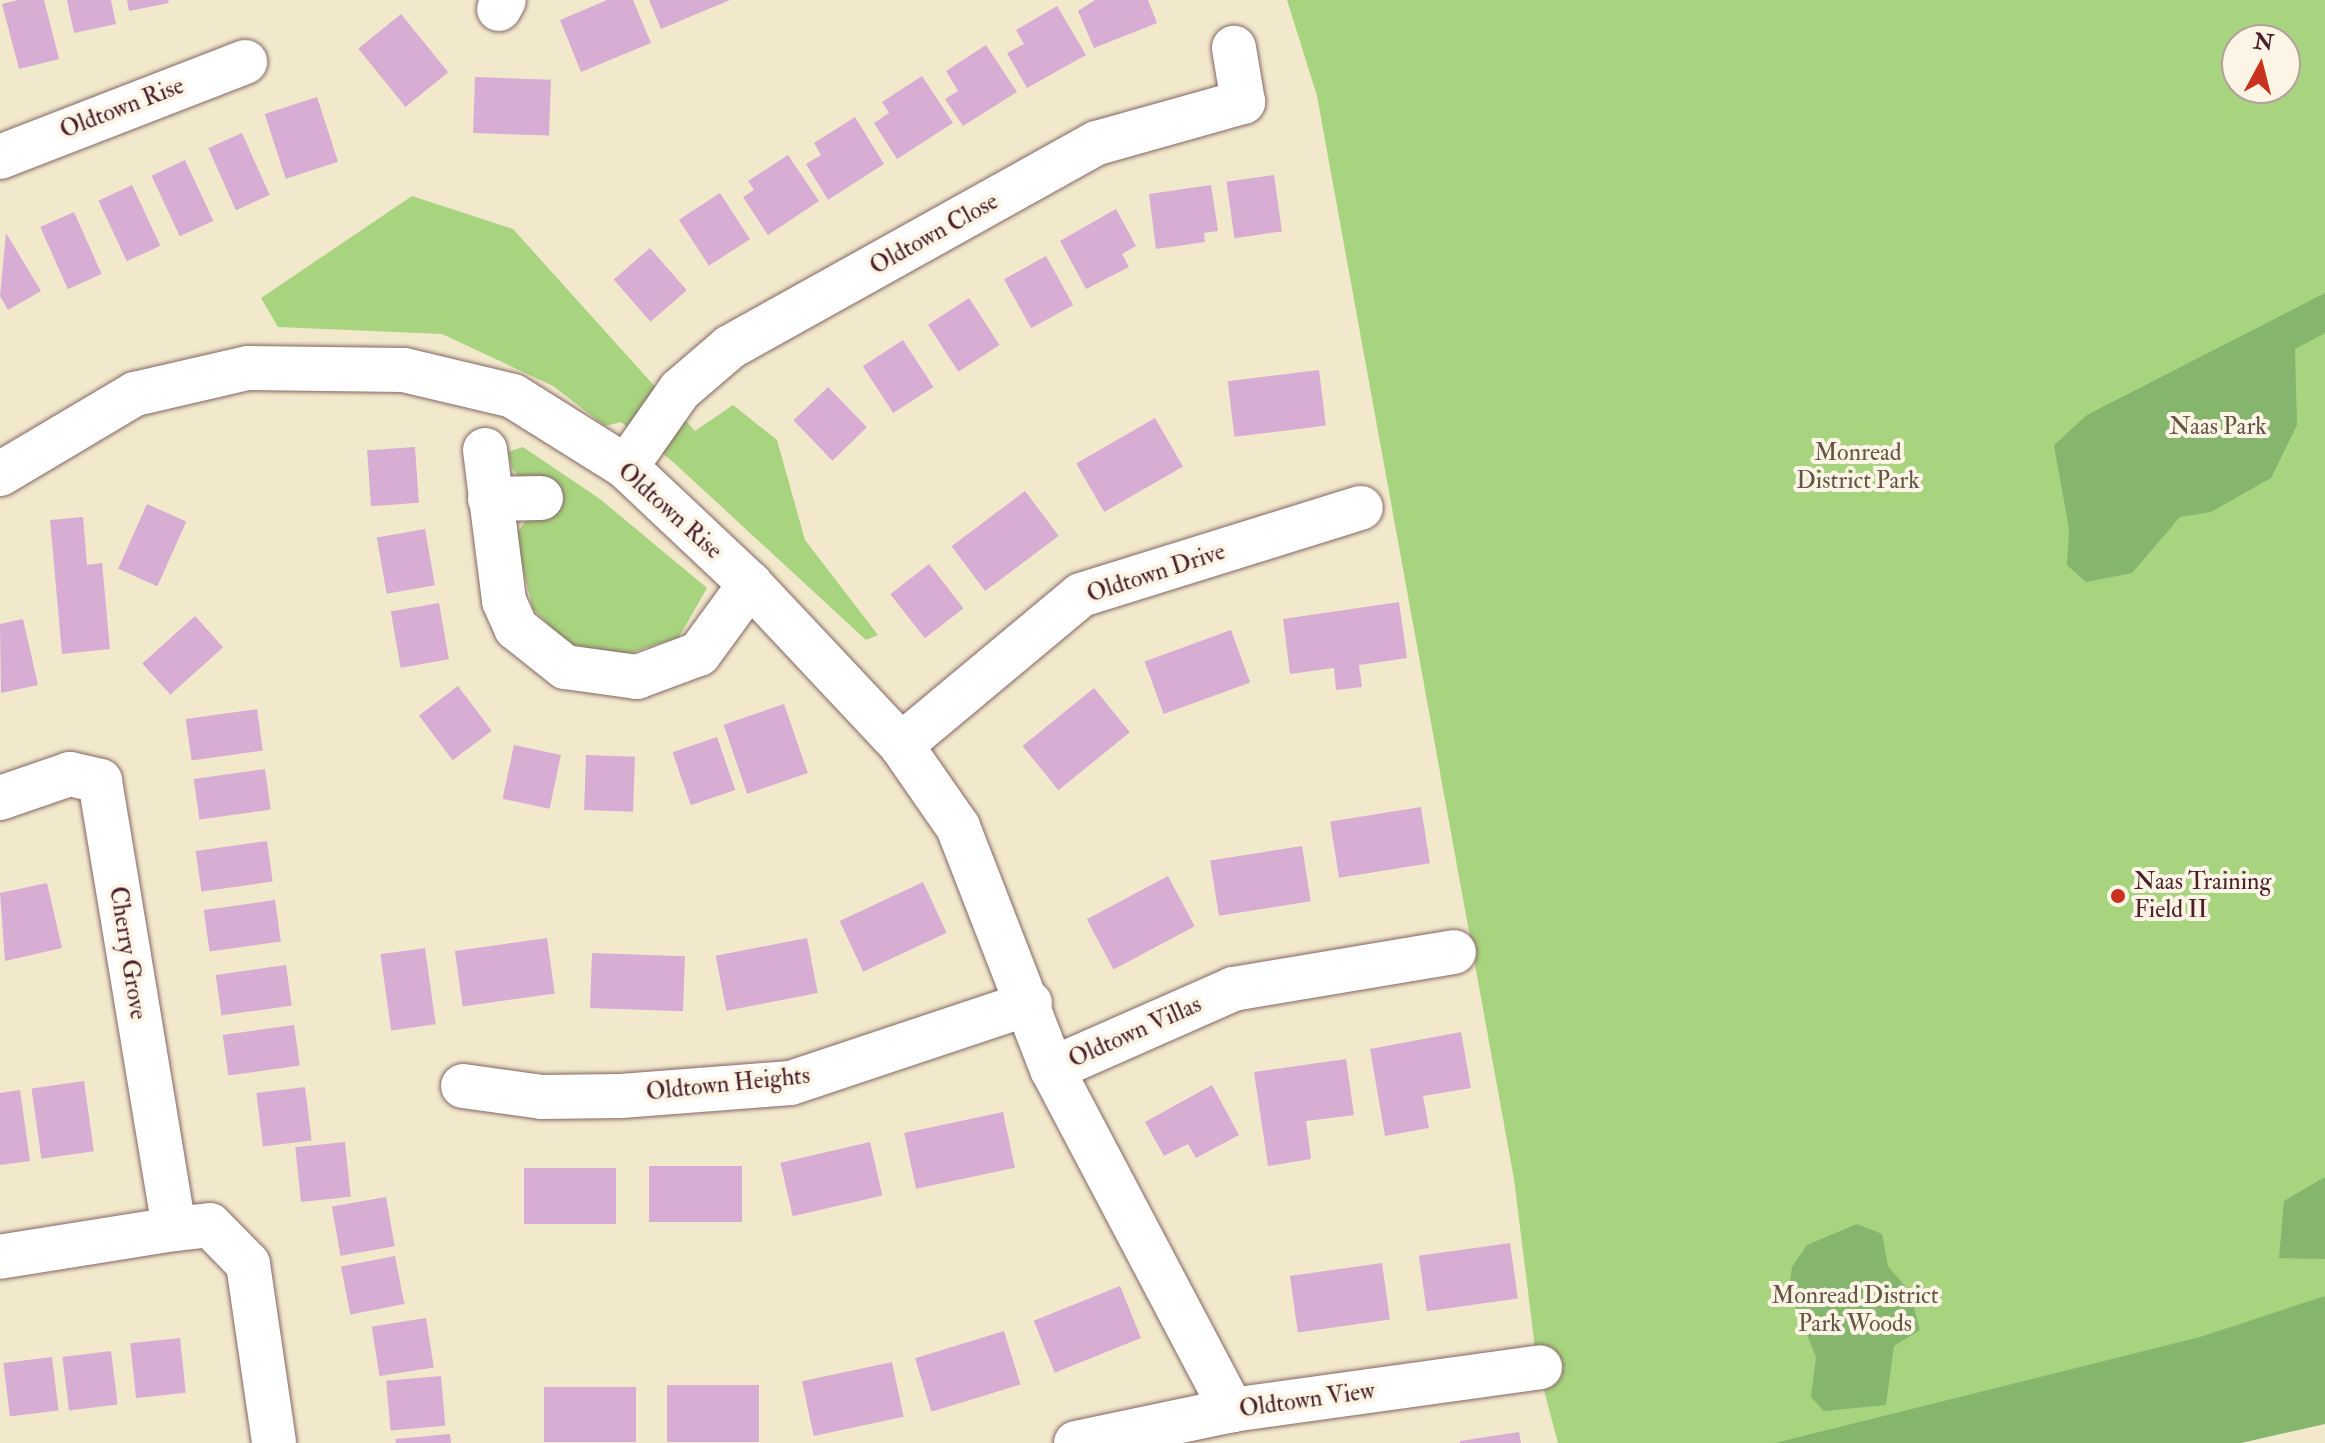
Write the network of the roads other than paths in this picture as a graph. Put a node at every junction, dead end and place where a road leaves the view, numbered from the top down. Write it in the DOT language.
graph roads {
  1 [pos="1234,48"];
  2 [pos="245,62"];
  3 [pos="0,157"];
  4 [pos="485,450"];
  5 [pos="626,467"];
  6 [pos="0,474"];
  7 [pos="541,498"];
  8 [pos="490,499"];
  9 [pos="1361,508"];
  10 [pos="750,584"];
  11 [pos="901,745"];
  12 [pos="0,798"];
  13 [pos="1454,952"];
  14 [pos="1030,1003"];
  15 [pos="1052,1069"];
  16 [pos="463,1086"];
  17 [pos="174,1229"];
  18 [pos="0,1257"];
  19 [pos="1540,1367"];
  20 [pos="1232,1410"];
  21 [pos="274,1443"];
  22 [pos="1076,1443"];
  1 -- 5 [label="street, Oldtown Close"];
  2 -- 3 [label="street, Oldtown Rise"];
  4 -- 8 [label="street"];
  5 -- 6 [label="street, Oldtown Rise"];
  5 -- 10 [label="street, Oldtown Rise"];
  7 -- 8 [label="street"];
  8 -- 10 [label="street"];
  9 -- 11 [label="street, Oldtown Drive"];
  10 -- 11 [label="street, Oldtown Rise"];
  11 -- 14 [label="street, Oldtown Rise"];
  12 -- 17 [label="street, Cherry Grove"];
  13 -- 15 [label="street, Oldtown Villas"];
  14 -- 15 [label="street, Oldtown Rise"];
  14 -- 16 [label="street, Oldtown Heights"];
  15 -- 20 [label="street, Oldtown Villas"];
  17 -- 18 [label="street"];
  17 -- 21 [label="street"];
  19 -- 20 [label="street, Oldtown View"];
  20 -- 22 [label="street, Oldtown View"];
}
